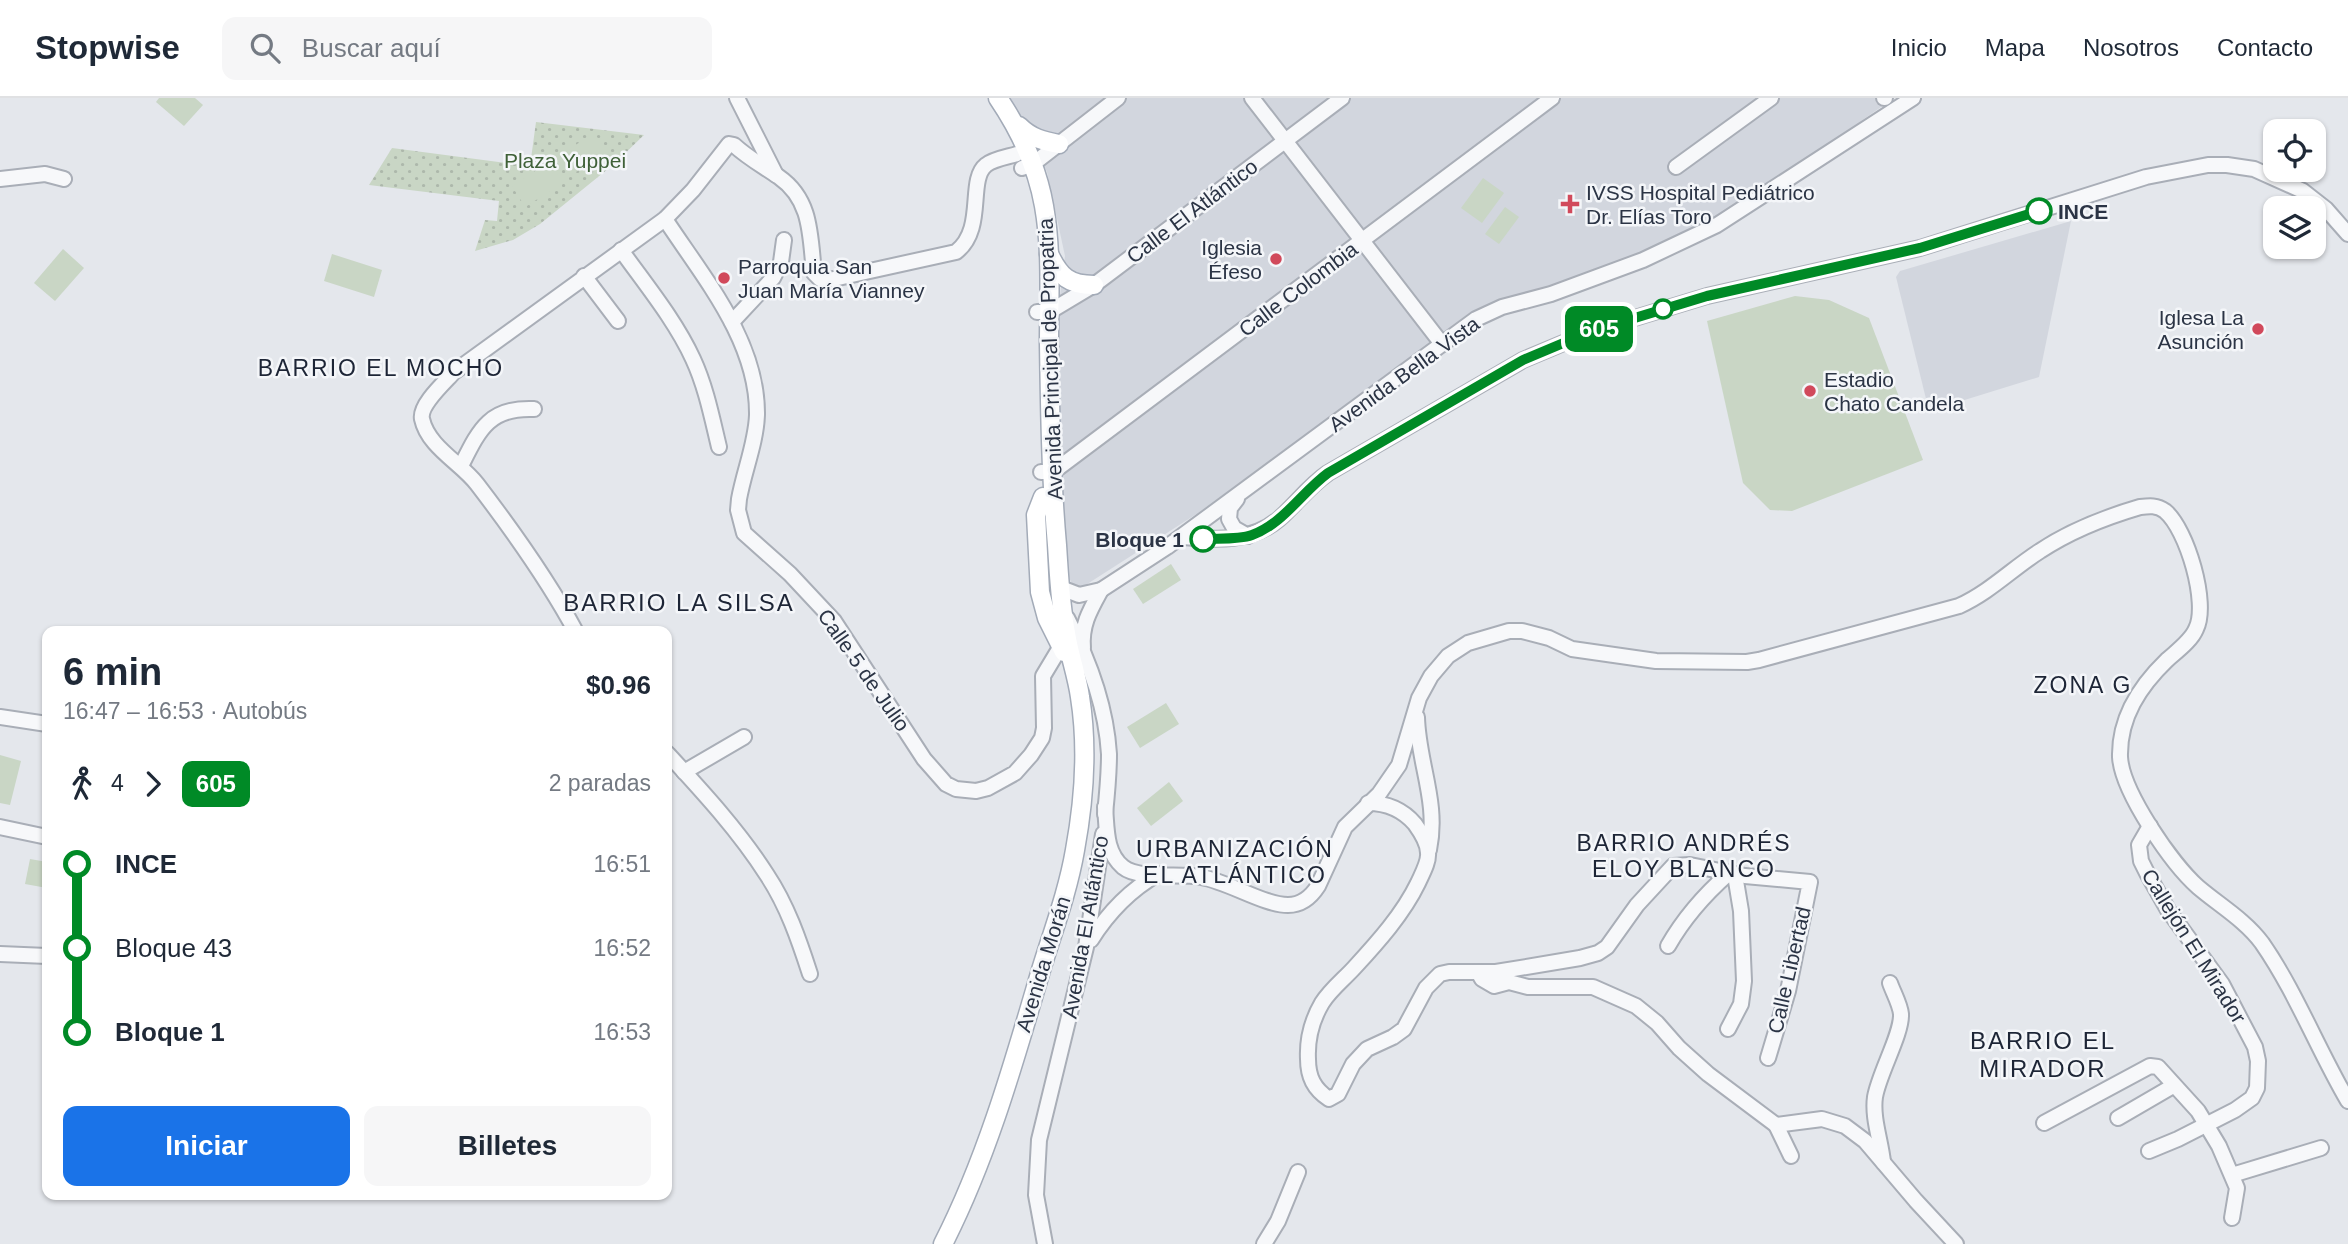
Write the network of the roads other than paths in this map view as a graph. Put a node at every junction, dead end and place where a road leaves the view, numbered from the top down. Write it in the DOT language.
graph roads {
  1 [pos="737,98"];
  2 [pos="984,98"];
  3 [pos="998,98"];
  4 [pos="1118,98"];
  5 [pos="1252,98"];
  6 [pos="1342,98"];
  7 [pos="1552,98"];
  8 [pos="1771,98"];
  9 [pos="1884,98"];
  10 [pos="1913,98"];
  11 [pos="1893,111"];
  12 [pos="1011,116"];
  13 [pos="1284,141"];
  14 [pos="1059,144"];
  15 [pos="1024,162"];
  16 [pos="1676,167"];
  17 [pos="776,175"];
  18 [pos="0,179"];
  19 [pos="64,179"];
  20 [pos="665,219"];
  21 [pos="1042,234"];
  22 [pos="2348,234"];
  23 [pos="784,240"];
  24 [pos="1362,240"];
  25 [pos="621,250"];
  26 [pos="1049,253"];
  27 [pos="584,276"];
  28 [pos="1094,285"];
  29 [pos="1043,312"];
  30 [pos="618,321"];
  31 [pos="732,322"];
  32 [pos="1442,344"];
  33 [pos="534,409"];
  34 [pos="719,447"];
  35 [pos="461,466"];
  36 [pos="1047,472"];
  37 [pos="1242,491"];
  38 [pos="1043,497"];
  39 [pos="1250,536"];
  40 [pos="1183,537"];
  41 [pos="1038,570"];
  42 [pos="1060,588"];
  43 [pos="1101,590"];
  44 [pos="1064,614"];
  45 [pos="573,626"];
  46 [pos="1061,646"];
  47 [pos="1083,649"];
  48 [pos="1076,671"];
  49 [pos="1417,708"];
  50 [pos="0,717"];
  51 [pos="42,722"];
  52 [pos="744,737"];
  53 [pos="672,759"];
  54 [pos="684,772"];
  55 [pos="1368,803"];
  56 [pos="1105,807"];
  57 [pos="2150,826"];
  58 [pos="0,827"];
  59 [pos="42,836"];
  60 [pos="1429,850"];
  61 [pos="1159,874"];
  62 [pos="1731,874"];
  63 [pos="1668,946"];
  64 [pos="1086,947"];
  65 [pos="0,954"];
  66 [pos="42,956"];
  67 [pos="1478,972"];
  68 [pos="810,974"];
  69 [pos="1890,983"];
  70 [pos="1728,1029"];
  71 [pos="1768,1059"];
  72 [pos="2173,1086"];
  73 [pos="2348,1101"];
  74 [pos="2118,1118"];
  75 [pos="2045,1123"];
  76 [pos="2206,1123"];
  77 [pos="1776,1125"];
  78 [pos="2321,1148"];
  79 [pos="2149,1151"];
  80 [pos="1791,1156"];
  81 [pos="1883,1164"];
  82 [pos="1298,1172"];
  83 [pos="2232,1175"];
  84 [pos="2232,1218"];
  85 [pos="943,1244"];
  86 [pos="1045,1244"];
  87 [pos="1264,1244"];
  88 [pos="1956,1244"];
  1 -- 17 [label="street"];
  2 -- 15 [label="main road, Avenida Principal de Propatria"];
  3 -- 12 [label="main road, Avenida Principal de Propatria"];
  4 -- 14 [label="street"];
  5 -- 13 [label="street"];
  6 -- 13 [label="street, Calle El Atlántico"];
  7 -- 24 [label="street, Calle Colombia"];
  8 -- 16 [label="street"];
  9 -- 11 [label="street"];
  10 -- 11 [label="street, Avenida Bella Vista"];
  11 -- 32 [label="street, Avenida Bella Vista"];
  12 -- 14 [label="main road"];
  12 -- 15 [label="main road, Avenida Principal de Propatria"];
  13 -- 24 [label="street"];
  13 -- 28 [label="street, Calle El Atlántico"];
  14 -- 15 [label="street"];
  15 -- 17 [label="street"];
  15 -- 21 [label="main road, Avenida Principal de Propatria"];
  17 -- 20 [label="street"];
  18 -- 19 [label="street"];
  20 -- 25 [label="street"];
  20 -- 31 [label="street, Calle 5 de Julio"];
  21 -- 26 [label="main road, Avenida Principal de Propatria"];
  21 -- 29 [label="main road, Avenida Principal de Propatria"];
  22 -- 39 [label="street"];
  23 -- 31 [label="street"];
  24 -- 32 [label="street"];
  24 -- 36 [label="street, Calle Colombia"];
  25 -- 27 [label="street"];
  25 -- 34 [label="street"];
  26 -- 28 [label="main road"];
  26 -- 29 [label="main road, Avenida Principal de Propatria"];
  27 -- 30 [label="street"];
  27 -- 35 [label="street"];
  28 -- 29 [label="street, Calle El Atlántico"];
  29 -- 36 [label="main road, Avenida Principal de Propatria"];
  31 -- 46 [label="street, Calle 5 de Julio"];
  32 -- 37 [label="street, Avenida Bella Vista"];
  33 -- 35 [label="street"];
  35 -- 45 [label="street"];
  36 -- 38 [label="main road, Avenida Principal de Propatria"];
  36 -- 42 [label="main road, Avenida Principal de Propatria"];
  37 -- 39 [label="street"];
  37 -- 40 [label="street, Avenida Bella Vista"];
  38 -- 41 [label="main road, Avenida Morán"];
  38 -- 42 [label="main road"];
  39 -- 40 [label="street"];
  40 -- 43 [label="street, Avenida Bella Vista"];
  41 -- 44 [label="main road"];
  41 -- 46 [label="main road, Avenida Morán"];
  42 -- 43 [label="street"];
  42 -- 44 [label="main road, Avenida Morán"];
  43 -- 47 [label="street"];
  44 -- 47 [label="street, Avenida El Atlántico"];
  44 -- 48 [label="main road, Avenida Morán"];
  46 -- 48 [label="main road, Avenida Morán"];
  47 -- 56 [label="street, Avenida El Atlántico"];
  48 -- 85 [label="main road, Avenida Morán"];
  49 -- 55 [label="street"];
  49 -- 57 [label="street"];
  49 -- 60 [label="street"];
  50 -- 51 [label="street"];
  52 -- 54 [label="street"];
  53 -- 54 [label="street"];
  54 -- 68 [label="street"];
  55 -- 60 [label="street"];
  55 -- 61 [label="street"];
  56 -- 61 [label="street"];
  56 -- 64 [label="street, Avenida El Atlántico"];
  57 -- 73 [label="street"];
  57 -- 76 [label="street, Callejón El Mirador"];
  58 -- 59 [label="street"];
  60 -- 67 [label="street"];
  61 -- 64 [label="street"];
  62 -- 63 [label="street"];
  62 -- 67 [label="street"];
  62 -- 70 [label="street"];
  62 -- 71 [label="street, Calle Libertad"];
  64 -- 86 [label="street, Avenida El Atlántico"];
  65 -- 66 [label="street"];
  67 -- 77 [label="street"];
  69 -- 81 [label="street"];
  72 -- 74 [label="street"];
  72 -- 75 [label="street"];
  72 -- 76 [label="street"];
  76 -- 79 [label="street"];
  76 -- 83 [label="street"];
  77 -- 80 [label="street"];
  77 -- 81 [label="street"];
  78 -- 83 [label="street"];
  81 -- 88 [label="street"];
  82 -- 87 [label="street"];
  83 -- 84 [label="street"];
}
